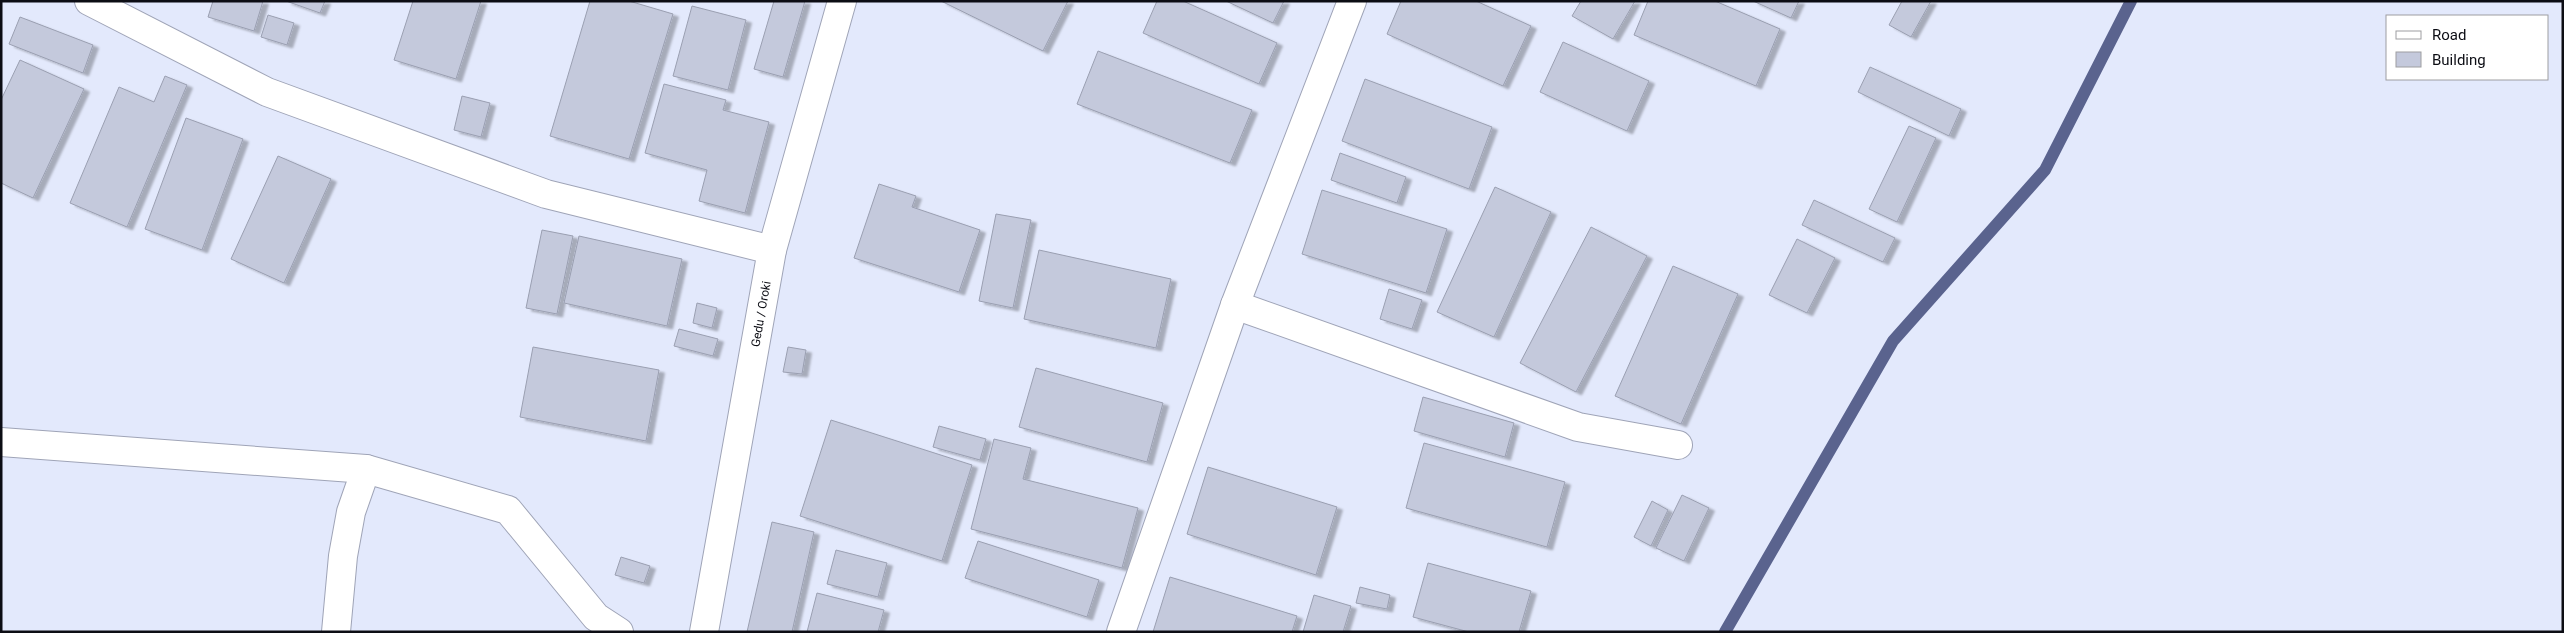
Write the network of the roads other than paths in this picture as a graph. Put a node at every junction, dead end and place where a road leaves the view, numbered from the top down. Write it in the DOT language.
graph roads {
  1 [pos="89,1"];
  2 [pos="842,1"];
  3 [pos="1352,1"];
  4 [pos="772,250"];
  5 [pos="1235,305"];
  6 [pos="1,442"];
  7 [pos="1678,445"];
  8 [pos="366,469"];
  9 [pos="336,632"];
  10 [pos="620,632"];
  11 [pos="704,632"];
  12 [pos="1122,632"];
  1 -- 4 [label="street"];
  2 -- 4 [label="street, Gedu / Oroki"];
  3 -- 5 [label="street"];
  4 -- 11 [label="street, Gedu / Oroki"];
  5 -- 7 [label="street"];
  5 -- 12 [label="street"];
  6 -- 8 [label="street"];
  8 -- 9 [label="street"];
  8 -- 10 [label="street"];
}
